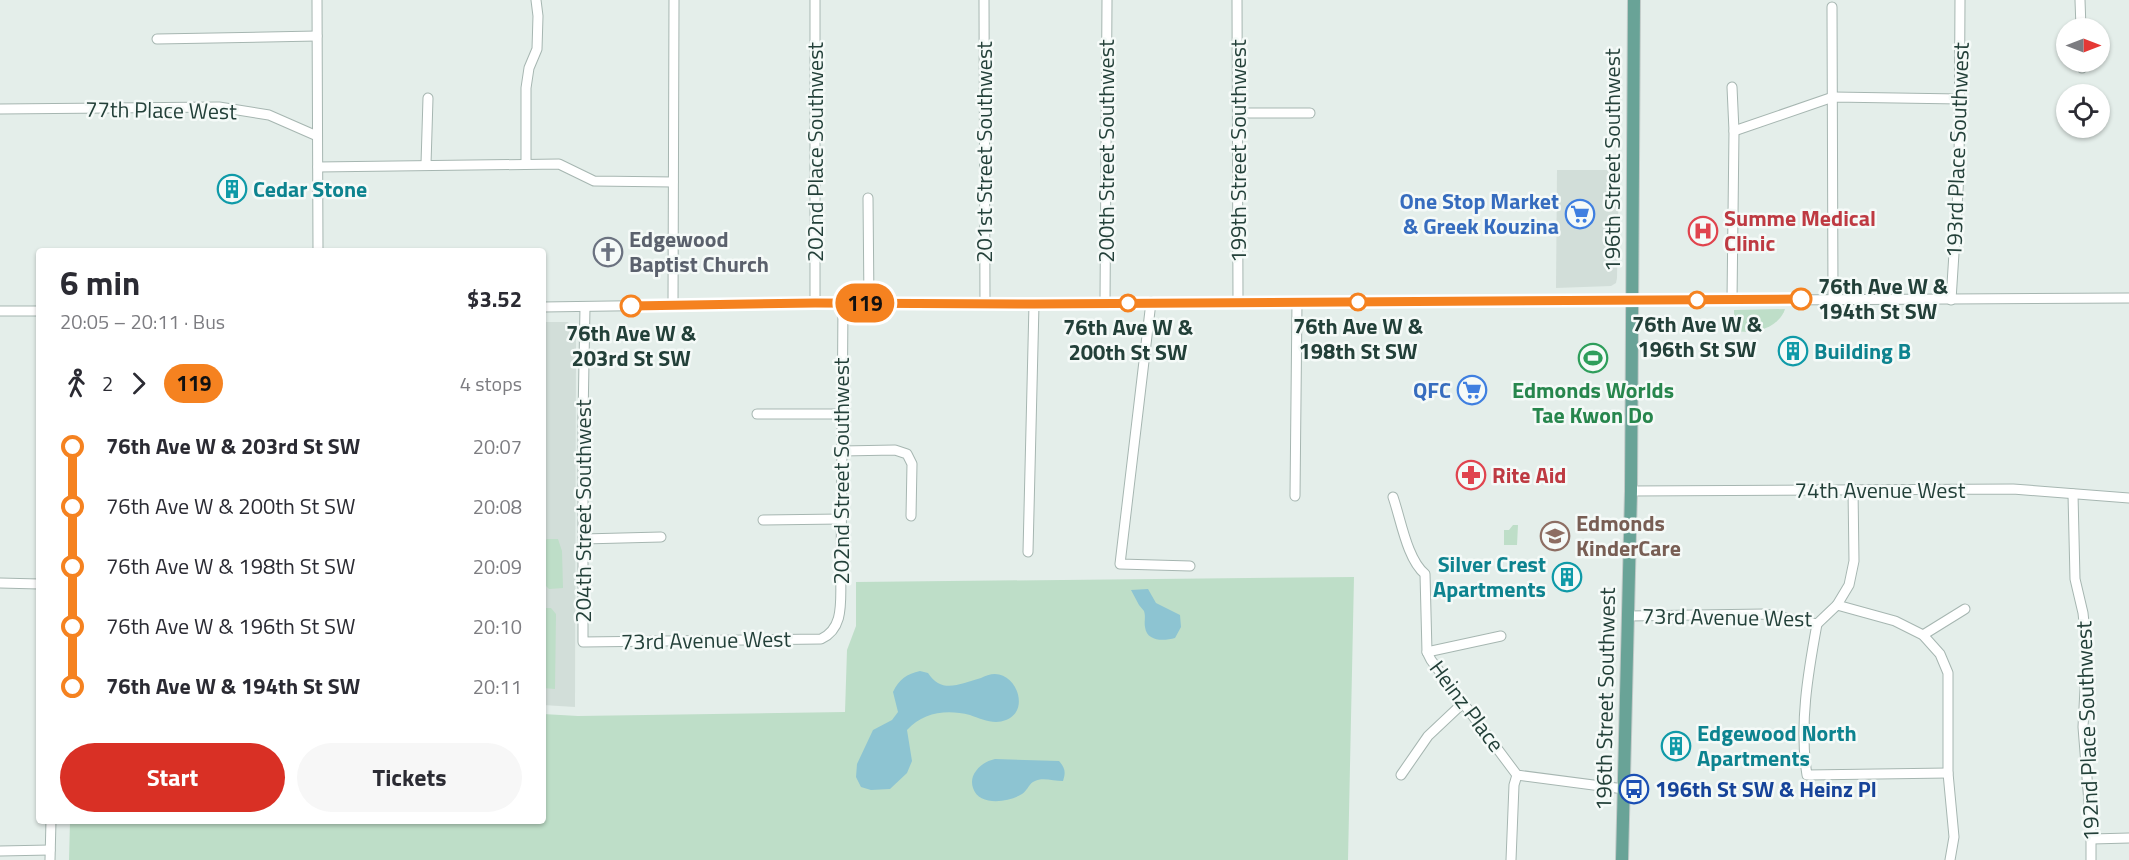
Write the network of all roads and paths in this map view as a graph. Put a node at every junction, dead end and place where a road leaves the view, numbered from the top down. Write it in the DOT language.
graph roads {
  1 [pos="317,0"];
  2 [pos="536,0"];
  3 [pos="674,0"];
  4 [pos="815,0"];
  5 [pos="984,0"];
  6 [pos="1107,0"];
  7 [pos="1237,0"];
  8 [pos="1634,0"];
  9 [pos="1960,0"];
  10 [pos="2080,0"];
  11 [pos="1832,7"];
  12 [pos="2081,18"];
  13 [pos="317,36"];
  14 [pos="157,39"];
  15 [pos="1732,87"];
  16 [pos="1833,97"];
  17 [pos="428,98"];
  18 [pos="1960,99"];
  19 [pos="0,109"];
  20 [pos="1238,113"];
  21 [pos="1310,113"];
  22 [pos="1734,131"];
  23 [pos="317,136"];
  24 [pos="426,164"];
  25 [pos="526,164"];
  26 [pos="318,167"];
  27 [pos="673,182"];
  28 [pos="868,198"];
  29 [pos="318,248"];
  30 [pos="2129,298"];
  31 [pos="1833,299"];
  32 [pos="1632,300"];
  33 [pos="1732,300"];
  34 [pos="1951,300"];
  35 [pos="1151,302"];
  36 [pos="1238,302"];
  37 [pos="1297,302"];
  38 [pos="815,303"];
  39 [pos="843,303"];
  40 [pos="869,303"];
  41 [pos="1105,303"];
  42 [pos="985,304"];
  43 [pos="1034,304"];
  44 [pos="673,306"];
  45 [pos="546,307"];
  46 [pos="585,308"];
  47 [pos="0,311"];
  48 [pos="36,311"];
  49 [pos="757,414"];
  50 [pos="842,414"];
  51 [pos="842,451"];
  52 [pos="1853,489"];
  53 [pos="1631,491"];
  54 [pos="2073,494"];
  55 [pos="1295,496"];
  56 [pos="1393,497"];
  57 [pos="2129,498"];
  58 [pos="911,516"];
  59 [pos="841,519"];
  60 [pos="763,520"];
  61 [pos="661,537"];
  62 [pos="583,538"];
  63 [pos="1028,552"];
  64 [pos="1190,566"];
  65 [pos="0,583"];
  66 [pos="36,584"];
  67 [pos="1837,605"];
  68 [pos="1965,609"];
  69 [pos="1628,616"];
  70 [pos="1817,624"];
  71 [pos="1923,635"];
  72 [pos="828,636"];
  73 [pos="1501,636"];
  74 [pos="583,642"];
  75 [pos="1427,652"];
  76 [pos="1463,703"];
  77 [pos="1948,773"];
  78 [pos="1401,775"];
  79 [pos="1517,775"];
  80 [pos="1624,789"];
  81 [pos="51,824"];
  82 [pos="2129,838"];
  83 [pos="2091,839"];
  84 [pos="0,851"];
  85 [pos="50,855"];
  86 [pos="1512,860"];
  87 [pos="1622,860"];
  88 [pos="1950,860"];
  89 [pos="2091,860"];
  1 -- 13 [label="street"];
  2 -- 25 [label="street"];
  3 -- 27 [label="street"];
  4 -- 38 [label="street, 202nd Place Southwest"];
  5 -- 42 [label="street, 201st Street Southwest"];
  6 -- 41 [label="street, 200th Street Southwest"];
  7 -- 20 [label="street, 199th Street Southwest"];
  8 -- 32 [label="main road, 196th Street Southwest"];
  9 -- 18 [label="street, 193rd Place Southwest"];
  10 -- 12 [label="street"];
  11 -- 16 [label="street"];
  13 -- 14 [label="street"];
  13 -- 23 [label="street"];
  15 -- 22 [label="street"];
  16 -- 18 [label="street"];
  16 -- 22 [label="street"];
  16 -- 31 [label="street"];
  17 -- 24 [label="street"];
  18 -- 34 [label="street, 193rd Place Southwest"];
  19 -- 23 [label="street, 77th Place West"];
  20 -- 21 [label="street"];
  20 -- 36 [label="street, 199th Street Southwest"];
  22 -- 33 [label="street"];
  23 -- 26 [label="street"];
  24 -- 25 [label="street"];
  24 -- 26 [label="street"];
  25 -- 27 [label="street"];
  26 -- 29 [label="street"];
  27 -- 44 [label="street"];
  28 -- 40 [label="street"];
  30 -- 34 [label="street"];
  31 -- 33 [label="street"];
  31 -- 34 [label="street"];
  32 -- 33 [label="street"];
  32 -- 37 [label="street"];
  32 -- 53 [label="main road, 196th Street Southwest"];
  35 -- 36 [label="street"];
  35 -- 41 [label="street"];
  35 -- 64 [label="street"];
  36 -- 37 [label="street"];
  37 -- 55 [label="street"];
  38 -- 39 [label="street"];
  38 -- 44 [label="street"];
  39 -- 40 [label="street"];
  39 -- 50 [label="street, 202nd Street Southwest"];
  40 -- 42 [label="street"];
  41 -- 43 [label="street"];
  42 -- 43 [label="street"];
  43 -- 63 [label="street"];
  44 -- 46 [label="street"];
  45 -- 46 [label="street"];
  46 -- 62 [label="street, 204th Street Southwest"];
  47 -- 48 [label="street"];
  49 -- 50 [label="street"];
  50 -- 51 [label="street, 202nd Street Southwest"];
  51 -- 58 [label="street"];
  51 -- 59 [label="street, 202nd Street Southwest"];
  52 -- 53 [label="street, 74th Avenue West"];
  52 -- 54 [label="street, 74th Avenue West"];
  52 -- 67 [label="street"];
  53 -- 69 [label="main road, 196th Street Southwest"];
  54 -- 57 [label="street, 74th Avenue West"];
  54 -- 83 [label="street, 192nd Place Southwest"];
  56 -- 75 [label="street, Heinz Place"];
  59 -- 60 [label="street"];
  59 -- 72 [label="street, 202nd Street Southwest"];
  61 -- 62 [label="street"];
  62 -- 74 [label="street, 204th Street Southwest"];
  65 -- 66 [label="street"];
  67 -- 70 [label="street, 73rd Avenue West"];
  67 -- 71 [label="street, 73rd Avenue West"];
  68 -- 71 [label="street"];
  69 -- 70 [label="street, 73rd Avenue West"];
  69 -- 80 [label="main road, 196th Street Southwest"];
  70 -- 77 [label="street"];
  71 -- 77 [label="street"];
  72 -- 74 [label="street, 73rd Avenue West"];
  73 -- 75 [label="street"];
  75 -- 76 [label="street, Heinz Place"];
  76 -- 78 [label="street"];
  76 -- 79 [label="street, Heinz Place"];
  77 -- 88 [label="street"];
  79 -- 80 [label="street, Heinz Place"];
  79 -- 86 [label="street"];
  80 -- 87 [label="main road, 196th Street Southwest"];
  81 -- 85 [label="street"];
  82 -- 83 [label="street"];
  83 -- 89 [label="street, 192nd Place Southwest"];
  84 -- 85 [label="street"];
}
